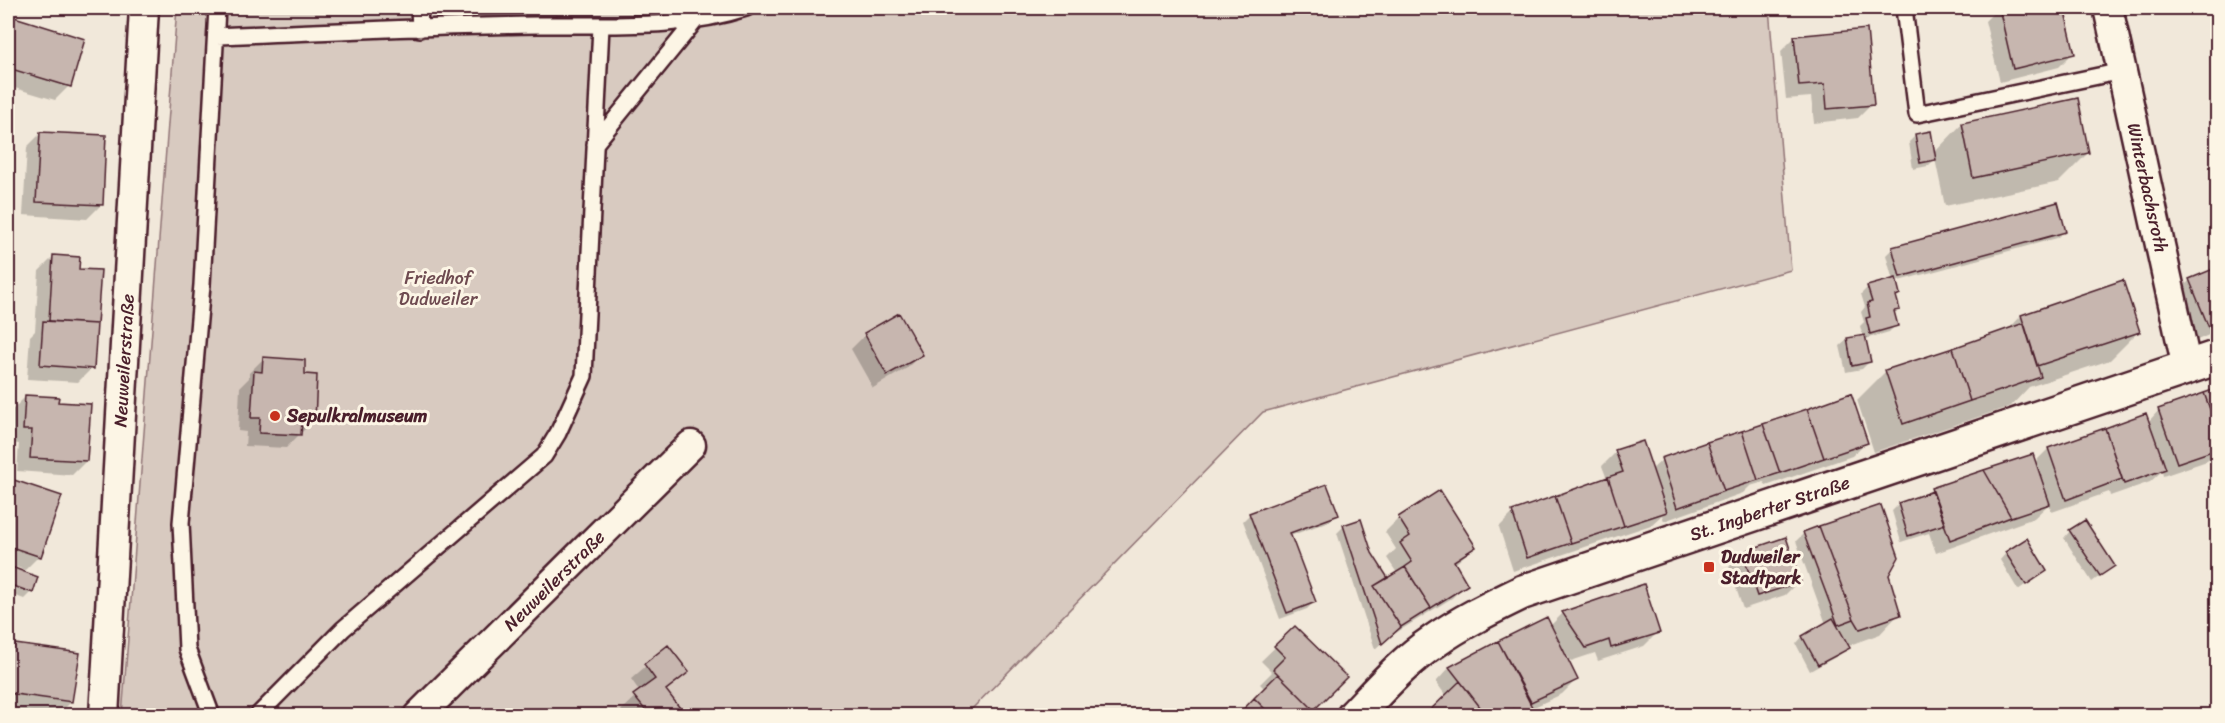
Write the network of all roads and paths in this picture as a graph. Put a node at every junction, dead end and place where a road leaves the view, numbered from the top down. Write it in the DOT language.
graph roads {
  1 [pos="144,8"];
  2 [pos="217,8"];
  3 [pos="419,8"];
  4 [pos="746,8"];
  5 [pos="1904,8"];
  6 [pos="2108,8"];
  7 [pos="697,14"];
  8 [pos="601,26"];
  9 [pos="420,29"];
  10 [pos="216,36"];
  11 [pos="2122,71"];
  12 [pos="595,144"];
  13 [pos="2217,357"];
  14 [pos="2187,368"];
  15 [pos="691,445"];
  16 [pos="104,716"];
  17 [pos="212,716"];
  18 [pos="257,716"];
  19 [pos="418,716"];
  20 [pos="1354,716"];
  1 -- 16 [label="street, Neuweilerstraße"];
  2 -- 10 [label="lane"];
  3 -- 9 [label="lane"];
  4 -- 7 [label="lane"];
  5 -- 11 [label="lane"];
  6 -- 11 [label="street, Winterbachsroth"];
  7 -- 8 [label="lane"];
  7 -- 12 [label="lane"];
  8 -- 9 [label="lane"];
  8 -- 12 [label="lane"];
  9 -- 10 [label="lane"];
  10 -- 17 [label="lane"];
  11 -- 14 [label="street, Winterbachsroth"];
  12 -- 18 [label="lane"];
  13 -- 14 [label="main road, St. Ingberter Straße"];
  14 -- 20 [label="main road, St. Ingberter Straße"];
  15 -- 19 [label="street, Neuweilerstraße"];
}
